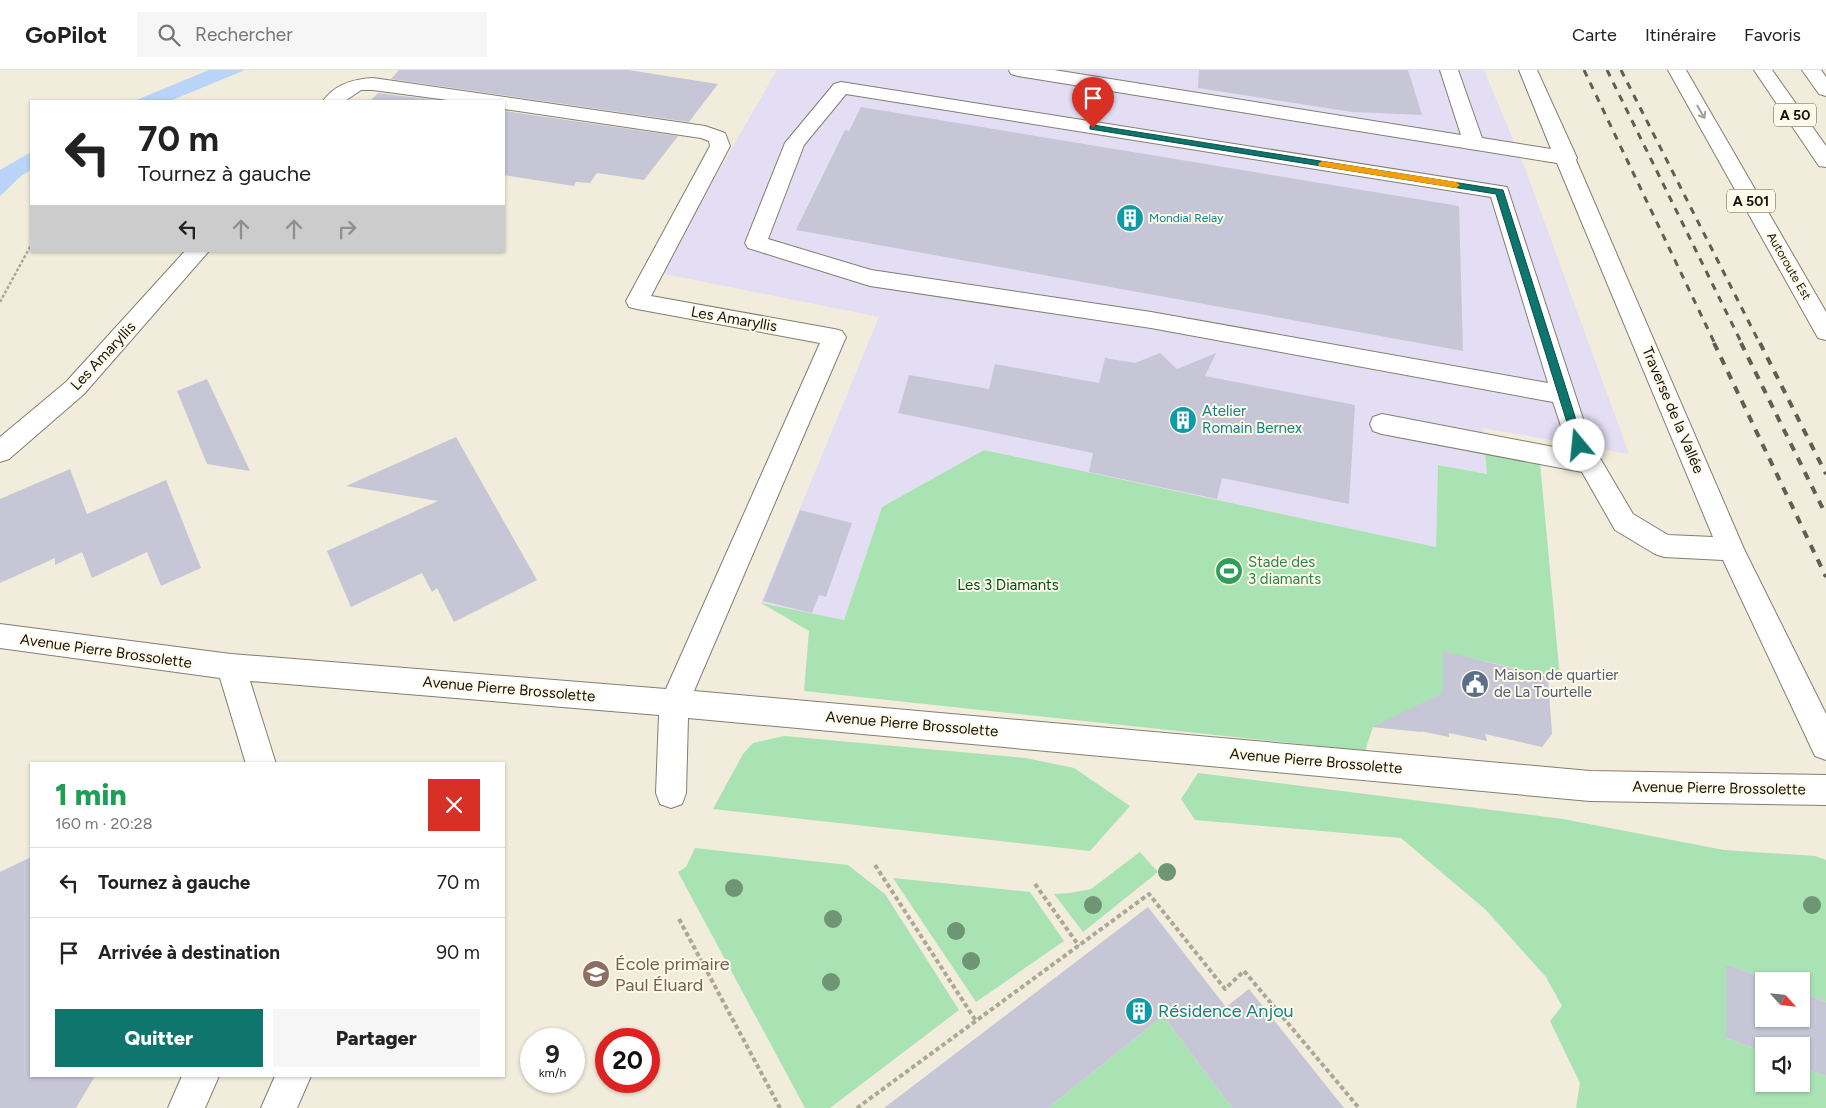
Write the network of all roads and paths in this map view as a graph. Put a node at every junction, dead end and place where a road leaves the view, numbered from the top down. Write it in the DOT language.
graph roads {
  1 [pos="1018,70"];
  2 [pos="1449,70"];
  3 [pos="1528,70"];
  4 [pos="1677,70"];
  5 [pos="1763,70"];
  6 [pos="1811,70"];
  7 [pos="1817,70"];
  8 [pos="1826,81"];
  9 [pos="1826,90"];
  10 [pos="334,100"];
  11 [pos="487,100"];
  12 [pos="505,103"];
  13 [pos="1474,144"];
  14 [pos="1567,158"];
  15 [pos="1826,161"];
  16 [pos="30,246"];
  17 [pos="197,252"];
  18 [pos="0,302"];
  19 [pos="1826,332"];
  20 [pos="1564,396"];
  21 [pos="1382,424"];
  22 [pos="0,452"];
  23 [pos="1590,464"];
  24 [pos="1732,549"];
  25 [pos="0,636"];
  26 [pos="231,668"];
  27 [pos="674,703"];
  28 [pos="1826,746"];
  29 [pos="260,762"];
  30 [pos="1826,790"];
  31 [pos="671,793"];
  32 [pos="875,865"];
  33 [pos="1035,884"];
  34 [pos="680,919"];
  35 [pos="1078,946"];
  36 [pos="976,1021"];
  37 [pos="200,1077"];
  38 [pos="293,1077"];
  39 [pos="186,1108"];
  40 [pos="279,1108"];
  41 [pos="780,1108"];
  42 [pos="857,1108"];
  43 [pos="1359,1108"];
  1 -- 13 [label="main road"];
  2 -- 13 [label="main road"];
  3 -- 14 [label="main road, Traverse de la Vallée"];
  4 -- 19 [label="main road, Autoroute Est / A 501, one-way"];
  5 -- 15 [label="main road, A 50"];
  6 -- 9 [label="main road, A 50"];
  7 -- 8 [label="main road"];
  10 -- 11 [label="main road"];
  12 -- 27 [label="main road, Les Amaryllis"];
  13 -- 14 [label="main road"];
  14 -- 24 [label="main road, Traverse de la Vallée"];
  16 -- 18 [label="path"];
  17 -- 22 [label="main road, Les Amaryllis"];
  20 -- 20 [label="main road"];
  20 -- 23 [label="main road"];
  21 -- 23 [label="main road"];
  23 -- 24 [label="main road"];
  24 -- 28 [label="main road, Traverse de la Vallée"];
  25 -- 26 [label="main road, Avenue Pierre Brossolette"];
  26 -- 27 [label="main road, Avenue Pierre Brossolette"];
  26 -- 29 [label="main road"];
  27 -- 30 [label="main road, Avenue Pierre Brossolette"];
  27 -- 31 [label="main road"];
  32 -- 36 [label="path"];
  33 -- 35 [label="path"];
  34 -- 41 [label="path"];
  35 -- 36 [label="path"];
  35 -- 43 [label="path"];
  36 -- 42 [label="path"];
  37 -- 39 [label="main road"];
  38 -- 40 [label="main road"];
}
